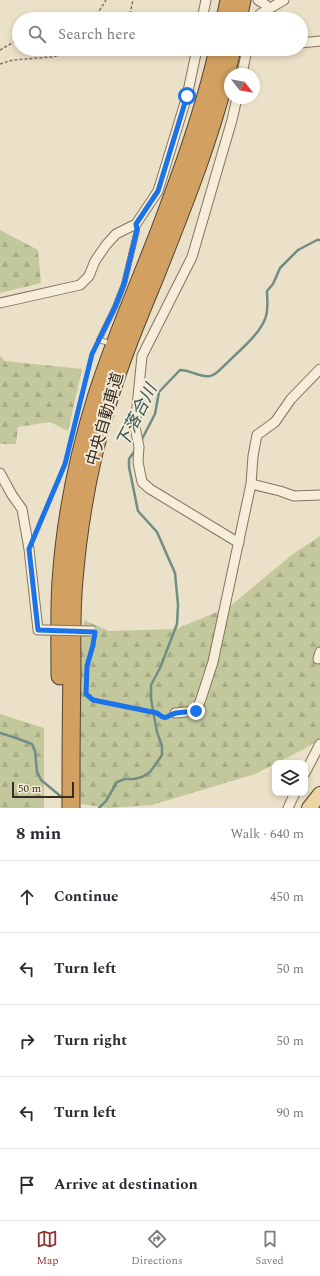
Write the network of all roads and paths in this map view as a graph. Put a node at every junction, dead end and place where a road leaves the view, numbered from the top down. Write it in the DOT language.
graph roads {
  1 [pos="106,0"];
  2 [pos="133,0"];
  3 [pos="206,0"];
  4 [pos="228,0"];
  5 [pos="242,0"];
  6 [pos="258,0"];
  7 [pos="284,0"];
  8 [pos="268,10"];
  9 [pos="98,12"];
  10 [pos="130,12"];
  11 [pos="203,12"];
  12 [pos="226,12"];
  13 [pos="239,12"];
  14 [pos="264,12"];
  15 [pos="320,41"];
  16 [pos="308,42"];
  17 [pos="12,43"];
  18 [pos="0,50"];
  19 [pos="56,56"];
  20 [pos="196,56"];
  21 [pos="216,56"];
  22 [pos="230,56"];
  23 [pos="246,56"];
  24 [pos="0,64"];
  25 [pos="243,68"];
  26 [pos="236,104"];
  27 [pos="136,224"];
  28 [pos="0,303"];
  29 [pos="99,340"];
  30 [pos="106,342"];
  31 [pos="320,369"];
  32 [pos="80,407"];
  33 [pos="65,464"];
  34 [pos="0,473"];
  35 [pos="251,484"];
  36 [pos="320,495"];
  37 [pos="239,543"];
  38 [pos="29,549"];
  39 [pos="91,631"];
  40 [pos="175,713"];
  41 [pos="320,744"];
  42 [pos="308,767"];
  43 [pos="66,779"];
  44 [pos="320,794"];
  45 [pos="294,796"];
  46 [pos="62,808"];
  47 [pos="71,808"];
  48 [pos="288,808"];
  49 [pos="309,808"];
  1 -- 9 [label="path"];
  2 -- 10 [label="path"];
  3 -- 11 [label="street"];
  4 -- 12 [label="highway"];
  5 -- 13 [label="highway"];
  6 -- 8 [label="street"];
  7 -- 8 [label="street"];
  8 -- 14 [label="street"];
  15 -- 16 [label="street"];
  17 -- 18 [label="path"];
  19 -- 24 [label="path"];
  20 -- 27 [label="street"];
  21 -- 43 [label="highway, 中央自動車道"];
  22 -- 43 [label="highway, 中央自動車道"];
  23 -- 25 [label="street"];
  26 -- 37 [label="street"];
  27 -- 28 [label="street"];
  27 -- 29 [label="lane"];
  29 -- 30 [label="lane"];
  29 -- 32 [label="path"];
  31 -- 35 [label="street"];
  33 -- 38 [label="path"];
  34 -- 38 [label="street"];
  35 -- 36 [label="street"];
  35 -- 37 [label="street"];
  37 -- 40 [label="street"];
  38 -- 39 [label="street, bridge"];
  39 -- 40 [label="path"];
  41 -- 42 [label="street"];
  43 -- 46 [label="highway, 中央自動車道"];
  43 -- 47 [label="highway, 中央自動車道"];
  44 -- 49 [label="main road"];
  45 -- 48 [label="street"];
}
